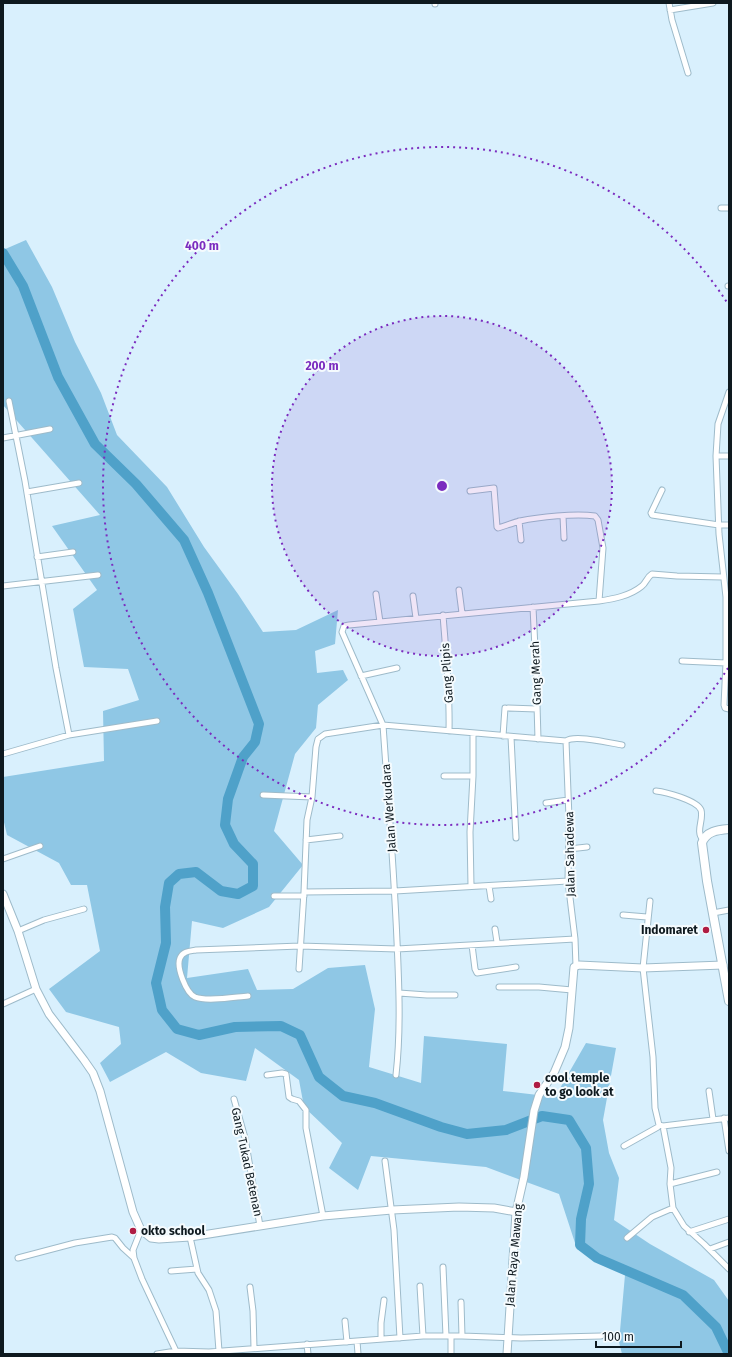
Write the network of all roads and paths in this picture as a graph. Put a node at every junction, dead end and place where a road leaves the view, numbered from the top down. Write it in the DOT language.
graph roads {
  1 [pos="669,3"];
  2 [pos="713,3"];
  3 [pos="670,10"];
  4 [pos="688,73"];
  5 [pos="721,208"];
  6 [pos="729,208"];
  7 [pos="729,392"];
  8 [pos="10,401"];
  9 [pos="50,429"];
  10 [pos="17,436"];
  11 [pos="3,438"];
  12 [pos="716,456"];
  13 [pos="729,456"];
  14 [pos="79,483"];
  15 [pos="662,490"];
  16 [pos="470,491"];
  17 [pos="27,492"];
  18 [pos="563,516"];
  19 [pos="519,521"];
  20 [pos="719,525"];
  21 [pos="729,525"];
  22 [pos="564,538"];
  23 [pos="521,540"];
  24 [pos="73,552"];
  25 [pos="37,557"];
  26 [pos="98,575"];
  27 [pos="723,577"];
  28 [pos="41,581"];
  29 [pos="3,586"];
  30 [pos="459,590"];
  31 [pos="376,594"];
  32 [pos="413,596"];
  33 [pos="728,597"];
  34 [pos="599,601"];
  35 [pos="533,607"];
  36 [pos="462,614"];
  37 [pos="442,615"];
  38 [pos="416,618"];
  39 [pos="380,622"];
  40 [pos="682,661"];
  41 [pos="726,663"];
  42 [pos="397,668"];
  43 [pos="361,676"];
  44 [pos="537,709"];
  45 [pos="729,709"];
  46 [pos="157,721"];
  47 [pos="383,725"];
  48 [pos="448,731"];
  49 [pos="473,733"];
  50 [pos="70,735"];
  51 [pos="503,736"];
  52 [pos="511,737"];
  53 [pos="538,739"];
  54 [pos="566,741"];
  55 [pos="622,745"];
  56 [pos="3,754"];
  57 [pos="444,776"];
  58 [pos="473,776"];
  59 [pos="656,791"];
  60 [pos="263,795"];
  61 [pos="312,797"];
  62 [pos="568,800"];
  63 [pos="546,803"];
  64 [pos="729,829"];
  65 [pos="340,836"];
  66 [pos="516,838"];
  67 [pos="306,840"];
  68 [pos="703,840"];
  69 [pos="40,846"];
  70 [pos="587,847"];
  71 [pos="569,849"];
  72 [pos="3,859"];
  73 [pos="568,882"];
  74 [pos="471,886"];
  75 [pos="489,886"];
  76 [pos="395,891"];
  77 [pos="3,894"];
  78 [pos="304,894"];
  79 [pos="274,896"];
  80 [pos="491,899"];
  81 [pos="650,901"];
  82 [pos="84,909"];
  83 [pos="729,910"];
  84 [pos="713,913"];
  85 [pos="623,915"];
  86 [pos="647,917"];
  87 [pos="495,929"];
  88 [pos="18,931"];
  89 [pos="575,939"];
  90 [pos="497,942"];
  91 [pos="472,945"];
  92 [pos="300,946"];
  93 [pos="397,949"];
  94 [pos="726,964"];
  95 [pos="576,966"];
  96 [pos="516,967"];
  97 [pos="643,968"];
  98 [pos="299,969"];
  99 [pos="499,987"];
  100 [pos="36,989"];
  101 [pos="572,990"];
  102 [pos="399,993"];
  103 [pos="455,995"];
  104 [pos="248,996"];
  105 [pos="729,1001"];
  106 [pos="3,1004"];
  107 [pos="267,1075"];
  108 [pos="396,1075"];
  109 [pos="709,1091"];
  110 [pos="234,1099"];
  111 [pos="727,1118"];
  112 [pos="713,1119"];
  113 [pos="661,1126"];
  114 [pos="624,1146"];
  115 [pos="729,1151"];
  116 [pos="385,1161"];
  117 [pos="716,1172"];
  118 [pos="670,1184"];
  119 [pos="673,1208"];
  120 [pos="392,1210"];
  121 [pos="516,1212"];
  122 [pos="323,1216"];
  123 [pos="729,1219"];
  124 [pos="260,1226"];
  125 [pos="690,1232"];
  126 [pos="144,1233"];
  127 [pos="190,1237"];
  128 [pos="627,1238"];
  129 [pos="729,1242"];
  130 [pos="710,1249"];
  131 [pos="18,1258"];
  132 [pos="134,1258"];
  133 [pos="443,1267"];
  134 [pos="196,1269"];
  135 [pos="729,1269"];
  136 [pos="171,1271"];
  137 [pos="420,1286"];
  138 [pos="250,1287"];
  139 [pos="384,1300"];
  140 [pos="461,1302"];
  141 [pos="345,1321"];
  142 [pos="423,1336"];
  143 [pos="449,1336"];
  144 [pos="462,1336"];
  145 [pos="601,1336"];
  146 [pos="400,1338"];
  147 [pos="508,1338"];
  148 [pos="382,1339"];
  149 [pos="357,1341"];
  150 [pos="347,1342"];
  151 [pos="306,1344"];
  152 [pos="254,1348"];
  153 [pos="176,1351"];
  154 [pos="219,1351"];
  155 [pos="210,1353"];
  156 [pos="158,1354"];
  157 [pos="308,1354"];
  158 [pos="358,1354"];
  159 [pos="451,1354"];
  160 [pos="507,1354"];
  1 -- 3 [label="street"];
  2 -- 3 [label="street"];
  3 -- 4 [label="street"];
  5 -- 6 [label="street"];
  7 -- 12 [label="street"];
  8 -- 10 [label="street"];
  9 -- 10 [label="street"];
  10 -- 11 [label="street"];
  10 -- 17 [label="street"];
  12 -- 13 [label="street"];
  12 -- 20 [label="street"];
  14 -- 17 [label="street"];
  15 -- 20 [label="street"];
  16 -- 19 [label="street"];
  17 -- 25 [label="street"];
  18 -- 19 [label="street"];
  18 -- 22 [label="street"];
  18 -- 34 [label="street"];
  19 -- 23 [label="street"];
  20 -- 21 [label="street"];
  20 -- 27 [label="street"];
  24 -- 25 [label="street"];
  25 -- 28 [label="street"];
  26 -- 28 [label="street"];
  27 -- 33 [label="street"];
  27 -- 34 [label="street"];
  28 -- 29 [label="street"];
  28 -- 50 [label="street"];
  30 -- 36 [label="street"];
  31 -- 39 [label="street"];
  32 -- 38 [label="street"];
  33 -- 41 [label="street"];
  34 -- 35 [label="street"];
  35 -- 36 [label="street"];
  35 -- 44 [label="street, Gang Merah"];
  36 -- 37 [label="street"];
  37 -- 38 [label="street"];
  37 -- 48 [label="street, Gang Plipis"];
  38 -- 39 [label="street"];
  39 -- 43 [label="street"];
  40 -- 41 [label="street"];
  41 -- 45 [label="street"];
  42 -- 43 [label="street"];
  43 -- 47 [label="street"];
  44 -- 51 [label="street"];
  44 -- 53 [label="street, Gang Merah"];
  46 -- 50 [label="street"];
  47 -- 48 [label="street"];
  47 -- 61 [label="street"];
  47 -- 76 [label="street, Jalan Werkudara"];
  48 -- 49 [label="street"];
  49 -- 51 [label="street"];
  49 -- 58 [label="street"];
  50 -- 56 [label="street"];
  51 -- 52 [label="street"];
  52 -- 53 [label="street"];
  52 -- 66 [label="street"];
  53 -- 54 [label="street"];
  54 -- 55 [label="street"];
  54 -- 62 [label="street, Jalan Sahadewa"];
  57 -- 58 [label="street"];
  58 -- 74 [label="street"];
  59 -- 68 [label="street"];
  60 -- 61 [label="street"];
  61 -- 67 [label="street"];
  62 -- 63 [label="street"];
  62 -- 71 [label="street, Jalan Sahadewa"];
  64 -- 68 [label="main road"];
  65 -- 67 [label="street"];
  67 -- 78 [label="street"];
  68 -- 84 [label="main road"];
  69 -- 72 [label="street"];
  70 -- 71 [label="street"];
  71 -- 73 [label="street, Jalan Sahadewa"];
  73 -- 75 [label="street"];
  73 -- 89 [label="street, Jalan Sahadewa"];
  74 -- 75 [label="street"];
  74 -- 76 [label="street"];
  75 -- 80 [label="street"];
  76 -- 78 [label="street"];
  76 -- 93 [label="street, Jalan Werkudara"];
  77 -- 88 [label="main road"];
  78 -- 79 [label="street"];
  78 -- 92 [label="street"];
  81 -- 86 [label="street"];
  82 -- 88 [label="street"];
  83 -- 84 [label="street"];
  84 -- 94 [label="main road"];
  85 -- 86 [label="street"];
  86 -- 97 [label="street"];
  87 -- 90 [label="street"];
  88 -- 100 [label="main road"];
  89 -- 90 [label="street"];
  89 -- 95 [label="street, Jalan Sahadewa"];
  90 -- 91 [label="street"];
  91 -- 93 [label="street"];
  91 -- 96 [label="street"];
  92 -- 93 [label="street"];
  92 -- 98 [label="street"];
  92 -- 104 [label="street"];
  93 -- 102 [label="street, Jalan Werkudara"];
  94 -- 97 [label="main road"];
  94 -- 105 [label="main road"];
  95 -- 97 [label="main road"];
  95 -- 101 [label="main road, Jalan Raya Mawang"];
  97 -- 113 [label="street"];
  99 -- 101 [label="street"];
  100 -- 106 [label="street"];
  100 -- 126 [label="main road"];
  101 -- 121 [label="main road, Jalan Raya Mawang"];
  102 -- 103 [label="street"];
  102 -- 108 [label="street, Jalan Werkudara"];
  107 -- 122 [label="street"];
  109 -- 112 [label="street"];
  110 -- 124 [label="street, Gang Tukad Betenan"];
  111 -- 112 [label="street"];
  111 -- 115 [label="street"];
  112 -- 113 [label="street"];
  113 -- 114 [label="street"];
  113 -- 118 [label="street"];
  116 -- 120 [label="street"];
  117 -- 118 [label="street"];
  118 -- 119 [label="street"];
  119 -- 125 [label="street"];
  119 -- 128 [label="street"];
  120 -- 121 [label="main road"];
  120 -- 122 [label="main road"];
  120 -- 146 [label="street"];
  121 -- 147 [label="main road, Jalan Raya Mawang"];
  122 -- 124 [label="main road"];
  123 -- 125 [label="street"];
  124 -- 127 [label="main road"];
  125 -- 130 [label="street"];
  126 -- 127 [label="main road"];
  126 -- 132 [label="street"];
  127 -- 134 [label="street"];
  129 -- 130 [label="street"];
  130 -- 135 [label="street"];
  131 -- 132 [label="street"];
  132 -- 153 [label="street"];
  133 -- 143 [label="street"];
  134 -- 136 [label="street"];
  134 -- 154 [label="street"];
  137 -- 142 [label="street"];
  138 -- 152 [label="street"];
  139 -- 148 [label="street"];
  140 -- 144 [label="street"];
  141 -- 150 [label="street"];
  142 -- 143 [label="street"];
  142 -- 146 [label="street"];
  143 -- 144 [label="street"];
  143 -- 159 [label="street"];
  144 -- 147 [label="street"];
  145 -- 147 [label="street"];
  146 -- 148 [label="street"];
  147 -- 160 [label="main road, Jalan Raya Mawang"];
  148 -- 149 [label="street"];
  149 -- 150 [label="street"];
  149 -- 158 [label="street"];
  150 -- 151 [label="street"];
  151 -- 152 [label="street"];
  151 -- 157 [label="street"];
  152 -- 154 [label="street"];
  153 -- 155 [label="street"];
  153 -- 156 [label="street"];
  154 -- 155 [label="street"];
}
